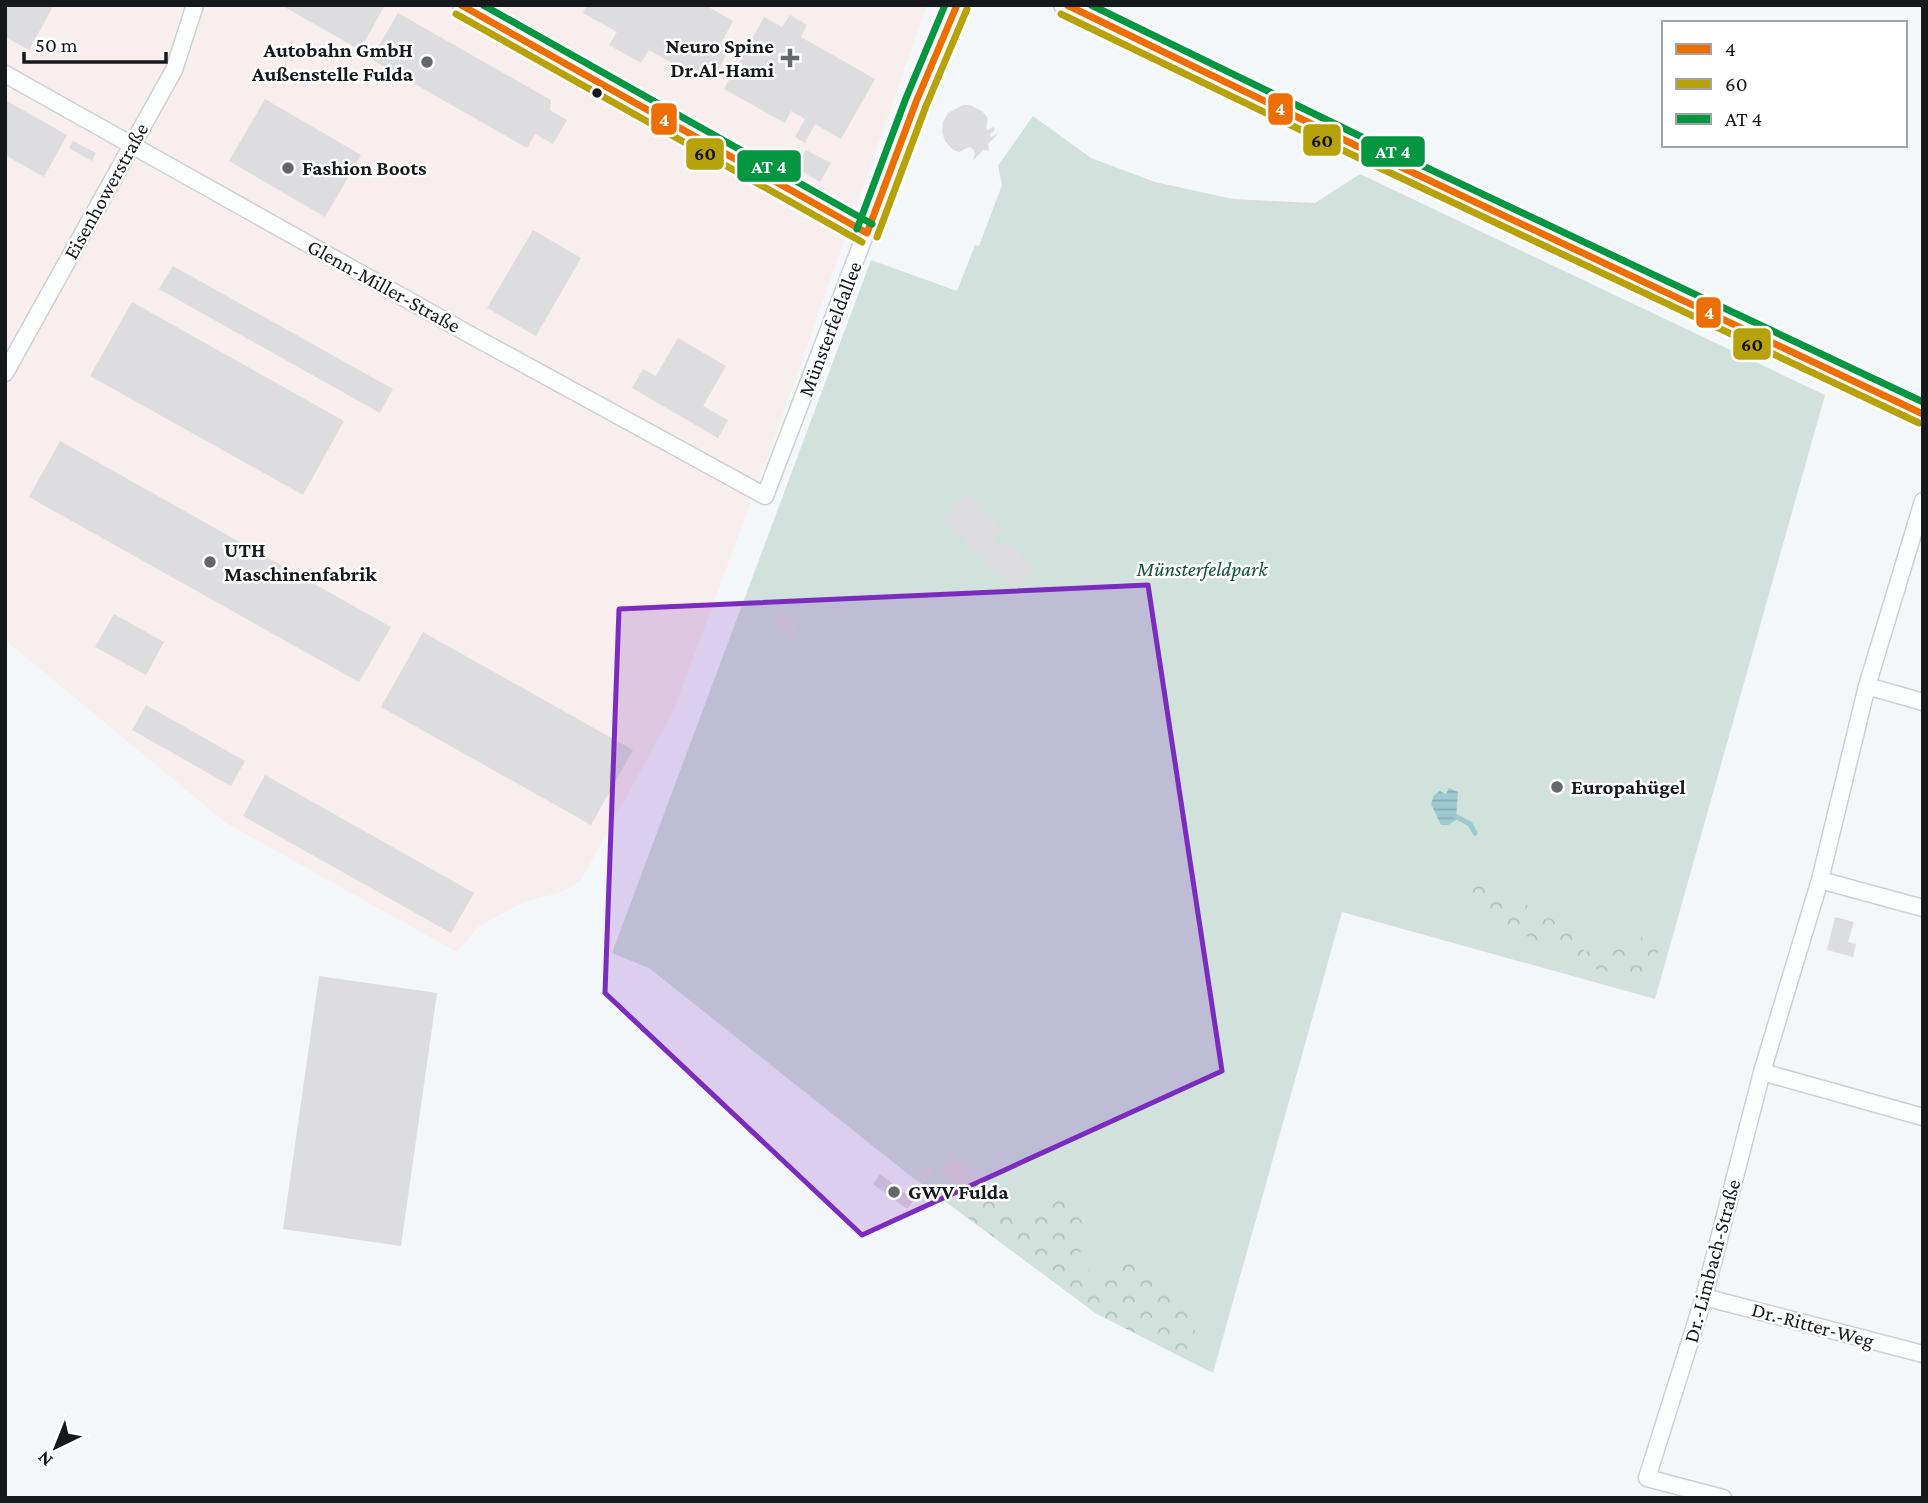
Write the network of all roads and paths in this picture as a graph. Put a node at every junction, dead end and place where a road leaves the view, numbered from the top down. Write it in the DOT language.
graph roads {
  1 [pos="195,5"];
  2 [pos="461,5"];
  3 [pos="957,5"];
  4 [pos="1066,5"];
  5 [pos="5,74"];
  6 [pos="131,145"];
  7 [pos="867,233"];
  8 [pos="5,373"];
  9 [pos="1920,412"];
  10 [pos="765,496"];
  11 [pos="1923,501"];
  12 [pos="1867,686"];
  13 [pos="1923,702"];
  14 [pos="1820,880"];
  15 [pos="1923,908"];
  16 [pos="1762,1072"];
  17 [pos="1923,1116"];
  18 [pos="1704,1297"];
  19 [pos="1923,1354"];
  20 [pos="1723,1498"];
  1 -- 6 [label="street, Eisenhowerstraße"];
  2 -- 7 [label="street"];
  3 -- 7 [label="street, Münsterfeldallee"];
  4 -- 9 [label="main road"];
  5 -- 6 [label="street, Glenn-Miller-Straße"];
  6 -- 8 [label="street, Eisenhowerstraße"];
  6 -- 10 [label="street, Glenn-Miller-Straße"];
  7 -- 10 [label="street, Münsterfeldallee"];
  11 -- 12 [label="street, Dr.-Limbach-Straße"];
  12 -- 13 [label="street"];
  12 -- 14 [label="street, Dr.-Limbach-Straße"];
  14 -- 15 [label="street"];
  14 -- 16 [label="street, Dr.-Limbach-Straße"];
  16 -- 17 [label="street"];
  16 -- 18 [label="street, Dr.-Limbach-Straße"];
  18 -- 19 [label="street, Dr.-Ritter-Weg"];
  18 -- 20 [label="street, Dr.-Limbach-Straße"];
}
